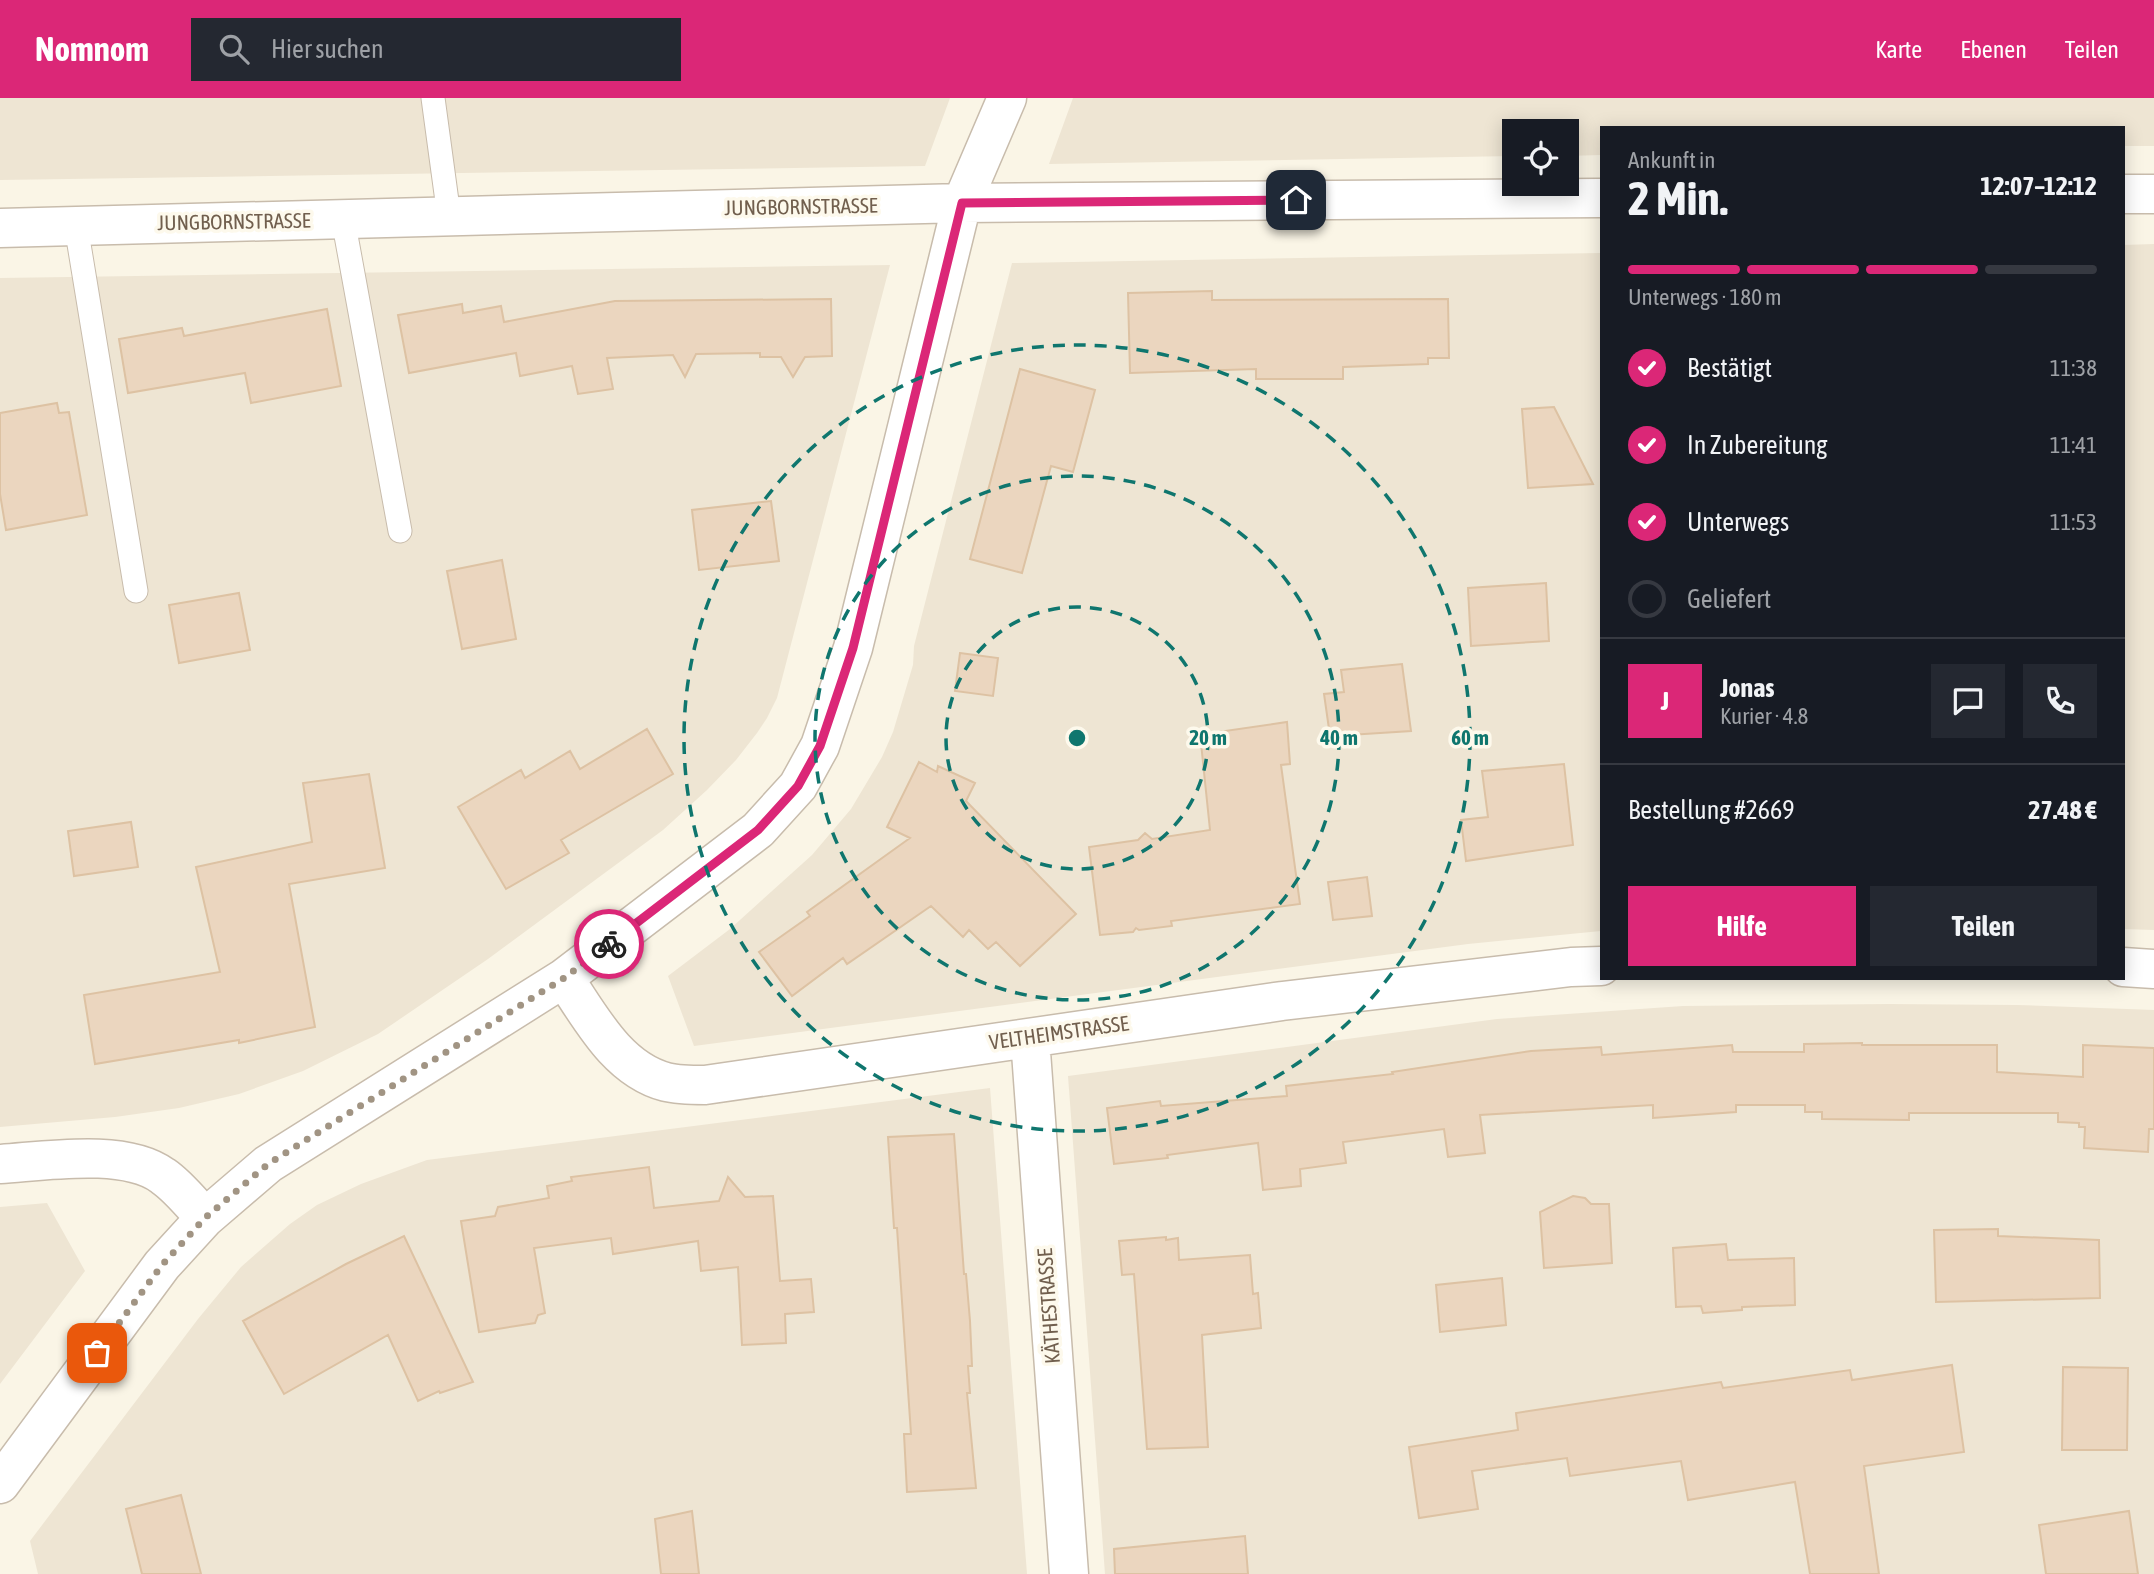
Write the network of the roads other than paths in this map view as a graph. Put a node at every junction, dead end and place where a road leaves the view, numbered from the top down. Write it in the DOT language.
graph roads {
  1 [pos="433,98"];
  2 [pos="1007,98"];
  3 [pos="2125,194"];
  4 [pos="2154,194"];
  5 [pos="1600,198"];
  6 [pos="962,203"];
  7 [pos="449,216"];
  8 [pos="343,219"];
  9 [pos="76,226"];
  10 [pos="0,228"];
  11 [pos="400,531"];
  12 [pos="136,591"];
  13 [pos="1600,966"];
  14 [pos="2125,967"];
  15 [pos="2154,969"];
  16 [pos="564,978"];
  17 [pos="1030,1038"];
  18 [pos="0,1164"];
  19 [pos="205,1218"];
  20 [pos="0,1484"];
  21 [pos="1069,1574"];
  1 -- 7 [label="lane"];
  2 -- 6 [label="street"];
  3 -- 4 [label="street"];
  5 -- 6 [label="street, JUNGBORNSTRASSE"];
  6 -- 7 [label="street, JUNGBORNSTRASSE"];
  6 -- 16 [label="street"];
  7 -- 8 [label="street, JUNGBORNSTRASSE"];
  8 -- 9 [label="street, JUNGBORNSTRASSE"];
  8 -- 11 [label="lane"];
  9 -- 10 [label="street, JUNGBORNSTRASSE"];
  9 -- 12 [label="lane"];
  13 -- 17 [label="street, VELTHEIMSTRASSE"];
  14 -- 15 [label="street"];
  16 -- 17 [label="street, VELTHEIMSTRASSE"];
  16 -- 19 [label="street"];
  17 -- 21 [label="street, KÄTHESTRASSE"];
  18 -- 19 [label="street"];
  19 -- 20 [label="street"];
}
